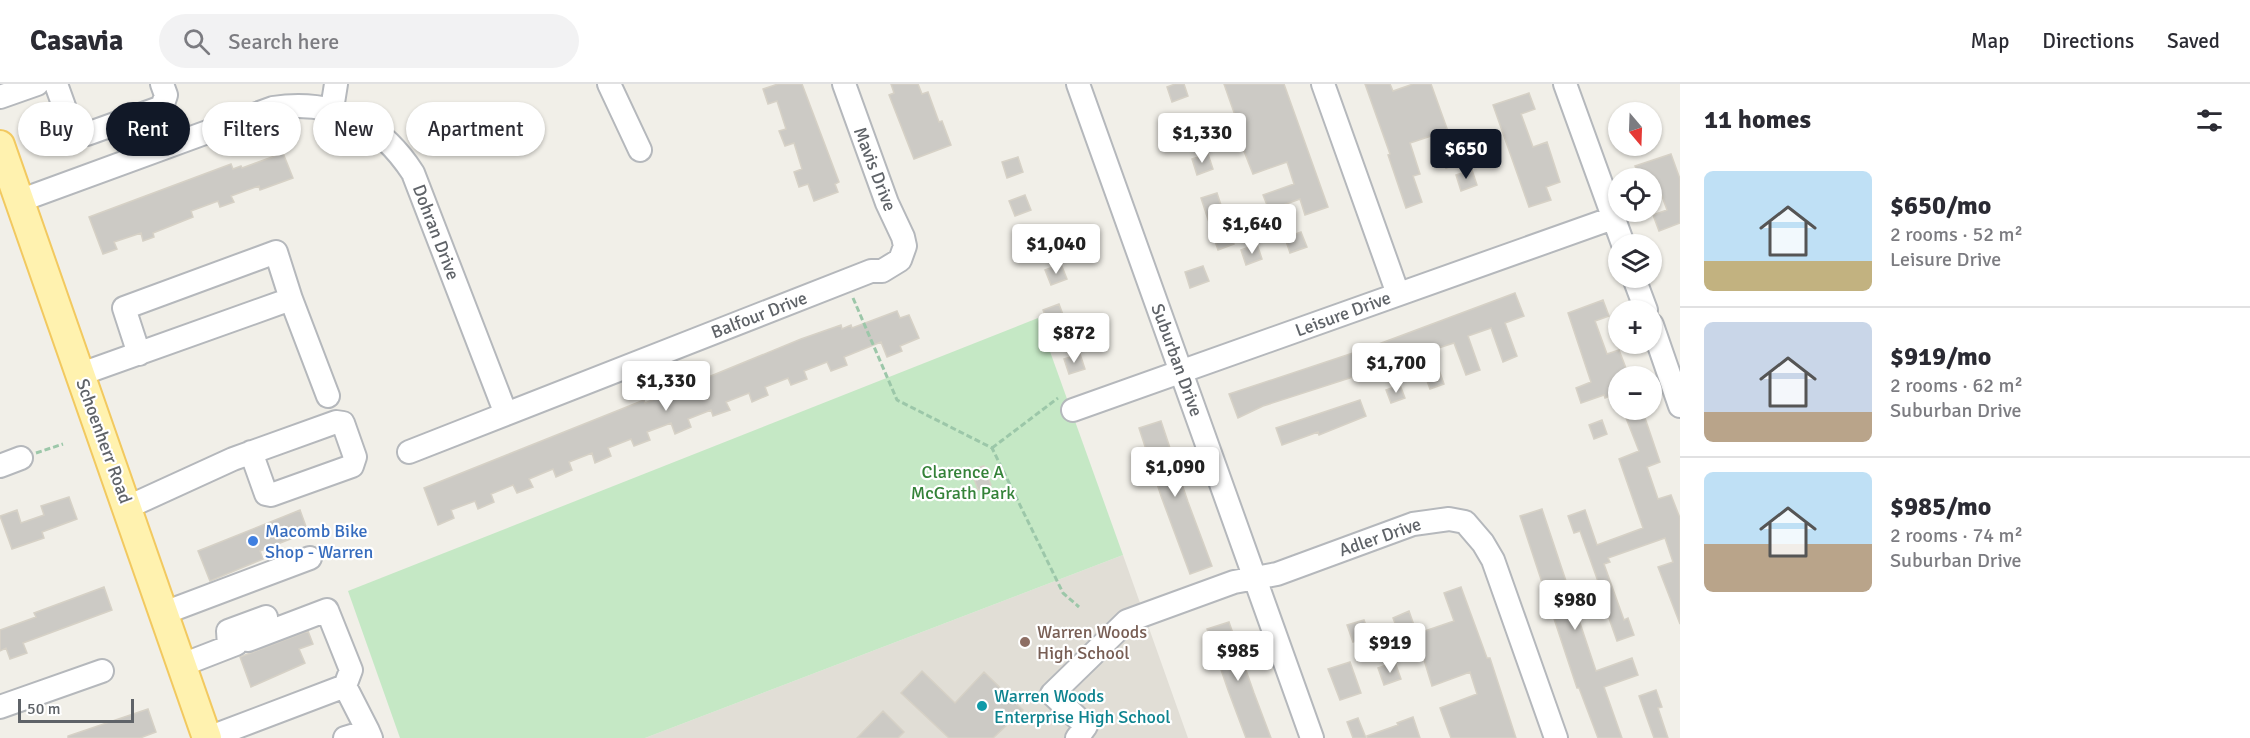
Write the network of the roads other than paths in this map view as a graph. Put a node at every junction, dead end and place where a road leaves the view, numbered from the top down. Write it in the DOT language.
graph roads {
  1 [pos="38,84"];
  2 [pos="56,84"];
  3 [pos="162,84"];
  4 [pos="336,84"];
  5 [pos="609,84"];
  6 [pos="844,84"];
  7 [pos="1078,84"];
  8 [pos="1323,84"];
  9 [pos="1565,84"];
  10 [pos="0,97"];
  11 [pos="333,102"];
  12 [pos="313,106"];
  13 [pos="0,145"];
  14 [pos="394,148"];
  15 [pos="640,150"];
  16 [pos="19,201"];
  17 [pos="1608,204"];
  18 [pos="1608,220"];
  19 [pos="904,253"];
  20 [pos="1398,294"];
  21 [pos="291,298"];
  22 [pos="139,354"];
  23 [pos="1662,354"];
  24 [pos="1181,371"];
  25 [pos="81,374"];
  26 [pos="328,396"];
  27 [pos="1069,402"];
  28 [pos="1680,406"];
  29 [pos="506,414"];
  30 [pos="251,452"];
  31 [pos="409,452"];
  32 [pos="21,458"];
  33 [pos="0,466"];
  34 [pos="128,507"];
  35 [pos="310,558"];
  36 [pos="1255,578"];
  37 [pos="164,613"];
  38 [pos="182,665"];
  39 [pos="102,671"];
  40 [pos="345,686"];
  41 [pos="0,707"];
  42 [pos="369,735"];
  43 [pos="208,738"];
  44 [pos="345,738"];
  45 [pos="1077,738"];
  46 [pos="1312,738"];
  47 [pos="1556,738"];
  1 -- 10 [label="street"];
  2 -- 3 [label="street"];
  4 -- 11 [label="street"];
  5 -- 15 [label="street"];
  6 -- 19 [label="street, Mavis Drive"];
  7 -- 24 [label="street, Suburban Drive"];
  8 -- 20 [label="street"];
  9 -- 17 [label="street"];
  12 -- 16 [label="street, Dohran Drive"];
  13 -- 16 [label="main road, Schoenherr Road"];
  14 -- 29 [label="street, Dohran Drive"];
  16 -- 25 [label="main road, Schoenherr Road"];
  18 -- 20 [label="street, Leisure Drive"];
  19 -- 29 [label="street, Balfour Drive"];
  20 -- 24 [label="street, Leisure Drive"];
  21 -- 22 [label="street"];
  21 -- 22 [label="street"];
  21 -- 26 [label="street"];
  22 -- 25 [label="street"];
  23 -- 28 [label="street"];
  24 -- 27 [label="street, Leisure Drive"];
  24 -- 36 [label="street, Suburban Drive"];
  25 -- 34 [label="main road, Schoenherr Road"];
  29 -- 31 [label="street, Balfour Drive"];
  30 -- 34 [label="street"];
  32 -- 33 [label="street"];
  34 -- 37 [label="main road, Schoenherr Road"];
  35 -- 37 [label="street"];
  36 -- 45 [label="street, Adler Drive"];
  36 -- 46 [label="street, Suburban Drive"];
  36 -- 47 [label="street, Adler Drive"];
  37 -- 38 [label="main road, Schoenherr Road"];
  38 -- 40 [label="street"];
  38 -- 43 [label="main road, Schoenherr Road"];
  39 -- 41 [label="street"];
  40 -- 42 [label="street"];
  40 -- 43 [label="street"];
  42 -- 44 [label="street"];
}
